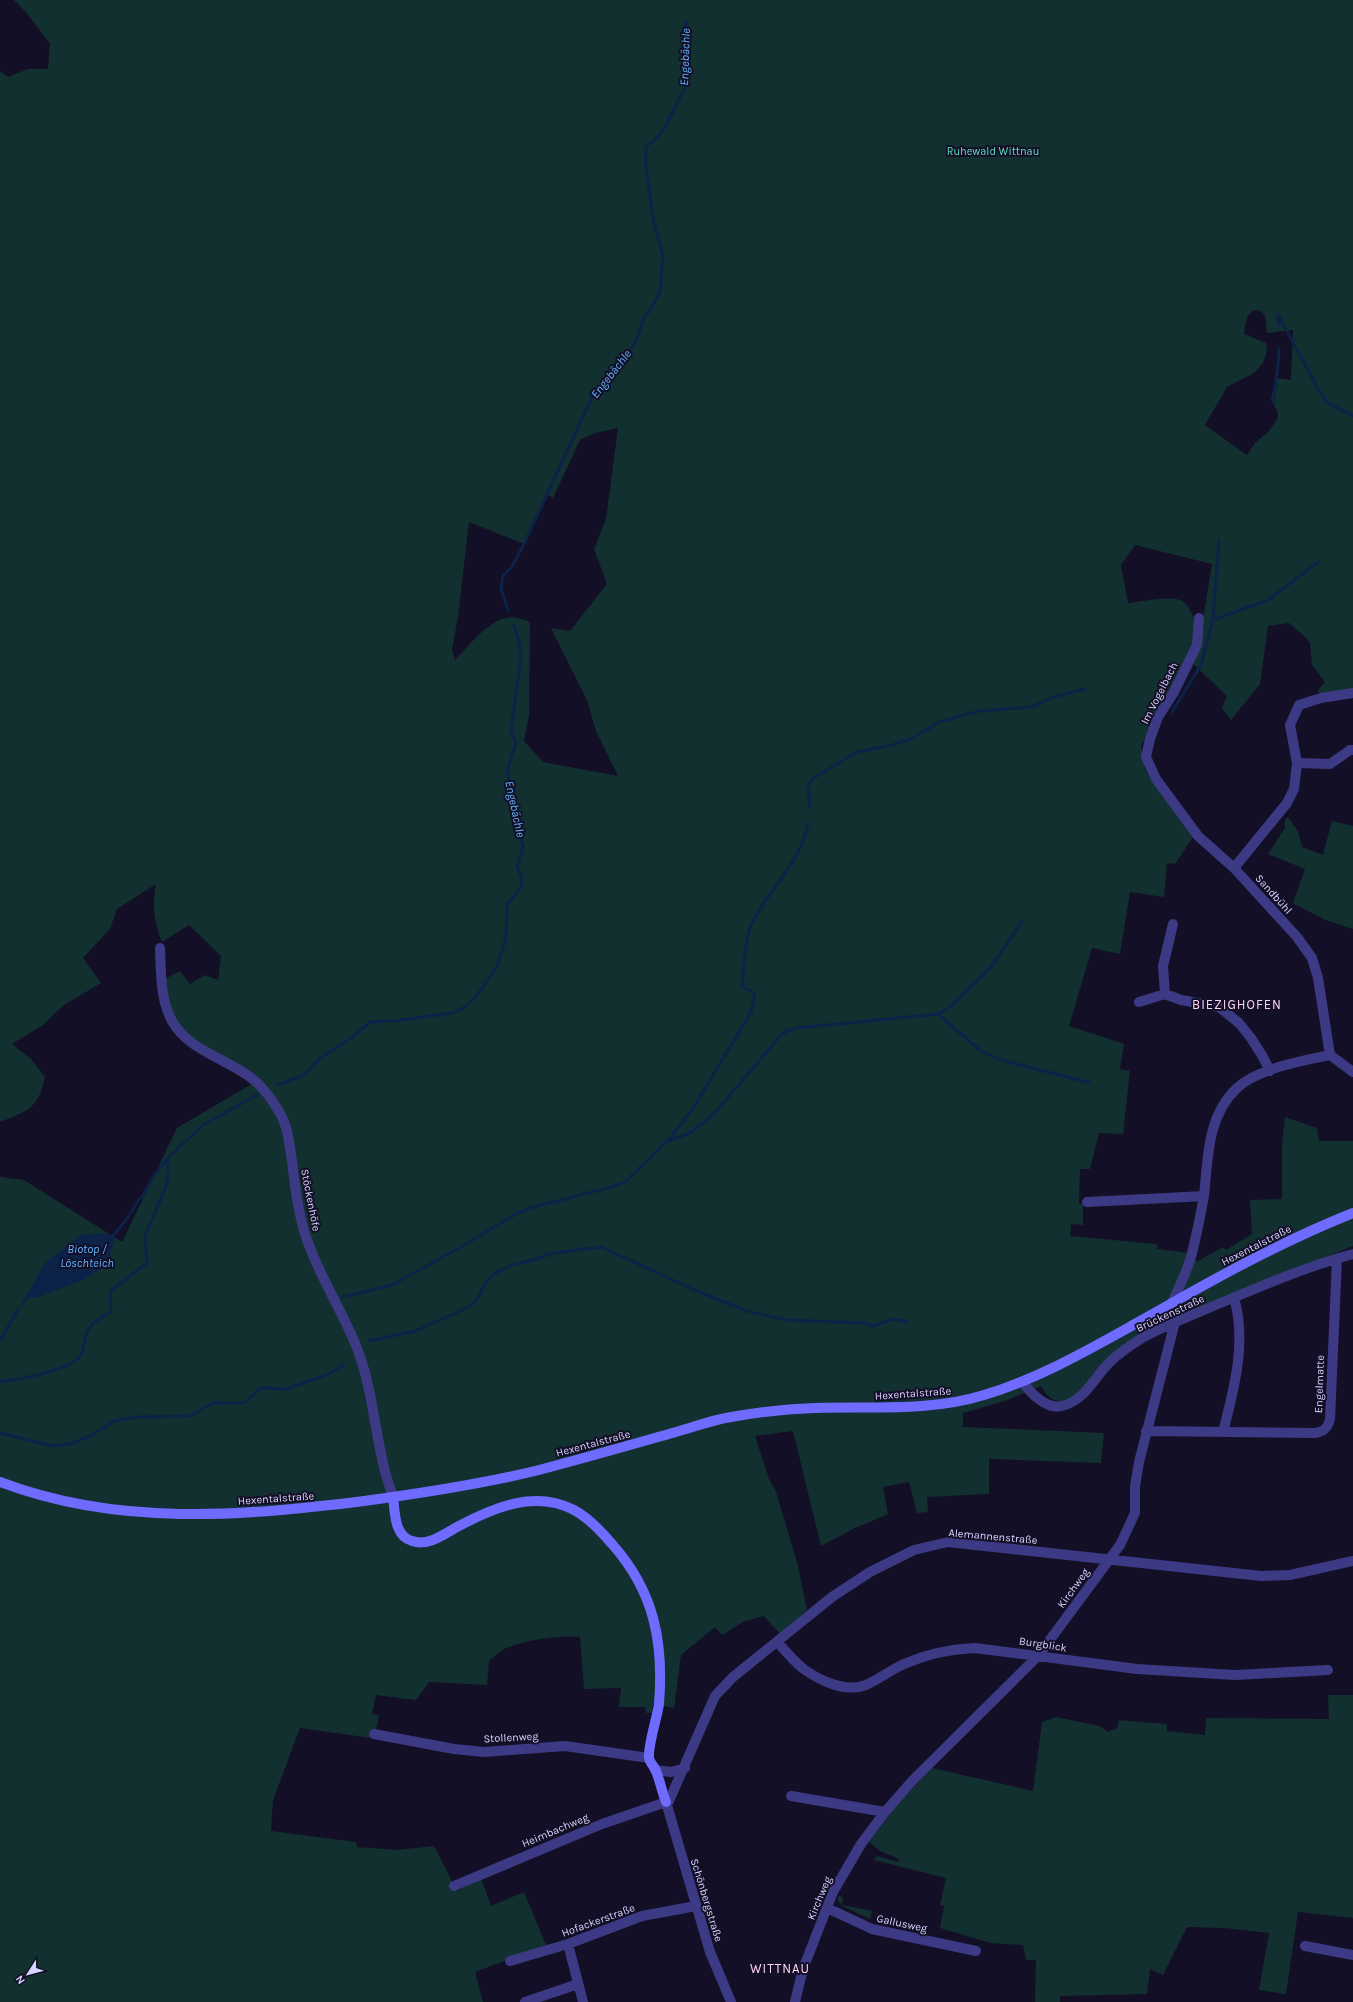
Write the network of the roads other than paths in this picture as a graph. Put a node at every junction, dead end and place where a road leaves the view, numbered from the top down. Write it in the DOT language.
graph roads {
  1 [pos="1199,618"];
  2 [pos="1353,693"];
  3 [pos="1353,750"];
  4 [pos="1296,763"];
  5 [pos="1234,868"];
  6 [pos="1173,924"];
  7 [pos="160,948"];
  8 [pos="1165,994"];
  9 [pos="1139,1002"];
  10 [pos="1330,1055"];
  11 [pos="1270,1071"];
  12 [pos="1353,1072"];
  13 [pos="1204,1196"];
  14 [pos="1087,1202"];
  15 [pos="1353,1213"];
  16 [pos="1353,1254"];
  17 [pos="1337,1259"];
  18 [pos="1234,1298"];
  19 [pos="1172,1303"];
  20 [pos="1175,1322"];
  21 [pos="1023,1382"];
  22 [pos="1146,1431"];
  23 [pos="1223,1432"];
  24 [pos="0,1482"];
  25 [pos="393,1497"];
  26 [pos="1353,1556"];
  27 [pos="1108,1560"];
  28 [pos="1349,1561"];
  29 [pos="777,1642"];
  30 [pos="1038,1656"];
  31 [pos="1328,1670"];
  32 [pos="374,1734"];
  33 [pos="649,1758"];
  34 [pos="685,1768"];
  35 [pos="655,1770"];
  36 [pos="791,1796"];
  37 [pos="666,1802"];
  38 [pos="885,1812"];
  39 [pos="454,1886"];
  40 [pos="696,1906"];
  41 [pos="827,1908"];
  42 [pos="568,1944"];
  43 [pos="1305,1946"];
  44 [pos="976,1951"];
  45 [pos="1353,1955"];
  46 [pos="510,1961"];
  47 [pos="578,1984"];
  48 [pos="525,2002"];
  49 [pos="583,2002"];
  50 [pos="731,2002"];
  51 [pos="795,2002"];
  1 -- 5 [label="street, Im Vogelbach"];
  2 -- 4 [label="street"];
  3 -- 4 [label="street"];
  4 -- 5 [label="street"];
  5 -- 10 [label="street, Sandbühl"];
  6 -- 8 [label="street"];
  7 -- 25 [label="street, Stöckenhöfe"];
  8 -- 9 [label="street"];
  8 -- 11 [label="street"];
  10 -- 11 [label="street"];
  10 -- 12 [label="street"];
  11 -- 13 [label="street"];
  13 -- 14 [label="street"];
  13 -- 19 [label="street"];
  15 -- 19 [label="main road, Hexentalstraße"];
  16 -- 17 [label="street, Brückenstraße"];
  17 -- 18 [label="street, Brückenstraße"];
  17 -- 23 [label="street, Engelmatte"];
  18 -- 20 [label="street, Brückenstraße"];
  18 -- 23 [label="street"];
  19 -- 21 [label="main road, Hexentalstraße"];
  20 -- 21 [label="street, Brückenstraße"];
  20 -- 22 [label="street, Kirchweg"];
  21 -- 25 [label="main road, Hexentalstraße"];
  22 -- 23 [label="street, Engelmatte"];
  22 -- 27 [label="street, Kirchweg"];
  24 -- 25 [label="main road, Hexentalstraße"];
  25 -- 33 [label="main road"];
  26 -- 28 [label="street, Alemannenstraße"];
  27 -- 28 [label="street, Alemannenstraße"];
  27 -- 29 [label="street, Alemannenstraße"];
  27 -- 30 [label="street, Kirchweg"];
  29 -- 30 [label="street, Burgblick"];
  29 -- 34 [label="street, Alemannenstraße"];
  30 -- 31 [label="street, Burgblick"];
  30 -- 38 [label="street, Kirchweg"];
  32 -- 33 [label="street, Stollenweg"];
  33 -- 35 [label="main road"];
  34 -- 35 [label="street"];
  34 -- 37 [label="street, Alemannenstraße"];
  35 -- 37 [label="main road"];
  36 -- 38 [label="street"];
  37 -- 39 [label="street, Heimbachweg"];
  37 -- 40 [label="street, Schönbergstraße"];
  38 -- 41 [label="street, Kirchweg"];
  40 -- 42 [label="street, Hofackerstraße"];
  40 -- 50 [label="street, Schönbergstraße"];
  41 -- 44 [label="street, Gallusweg"];
  41 -- 51 [label="street, Kirchweg"];
  42 -- 46 [label="street, Hofackerstraße"];
  42 -- 47 [label="street"];
  43 -- 45 [label="street"];
  47 -- 48 [label="street"];
  47 -- 49 [label="street"];
}
